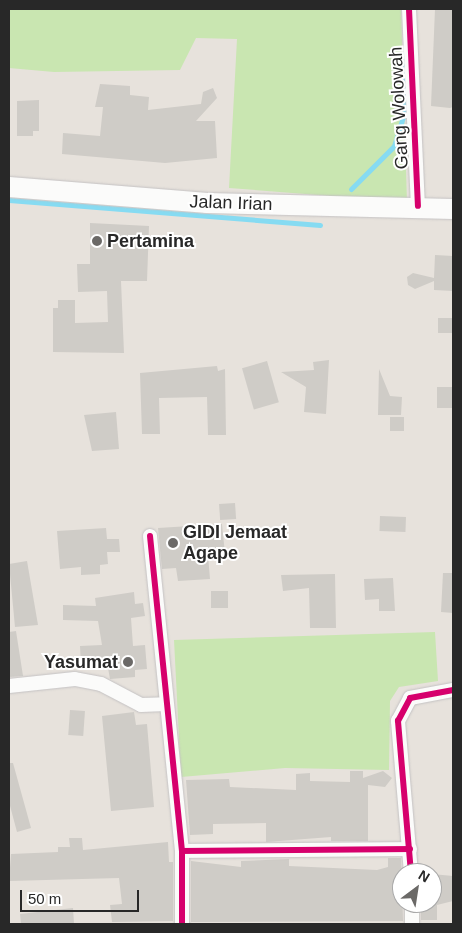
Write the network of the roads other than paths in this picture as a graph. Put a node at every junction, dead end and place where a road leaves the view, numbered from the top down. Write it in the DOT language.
graph roads {
  1 [pos="409,9"];
  2 [pos="9,187"];
  3 [pos="418,206"];
  4 [pos="453,209"];
  5 [pos="150,536"];
  6 [pos="9,686"];
  7 [pos="453,690"];
  8 [pos="166,704"];
  9 [pos="410,849"];
  10 [pos="182,851"];
  11 [pos="411,863"];
  12 [pos="182,924"];
  1 -- 3 [label="street, Gang Wolowah"];
  2 -- 3 [label="main road, Jalan Irian"];
  3 -- 4 [label="main road, Jalan Irian"];
  5 -- 8 [label="street"];
  6 -- 8 [label="street"];
  7 -- 9 [label="street"];
  8 -- 10 [label="street"];
  9 -- 10 [label="street"];
  9 -- 11 [label="street"];
  10 -- 12 [label="street"];
}
